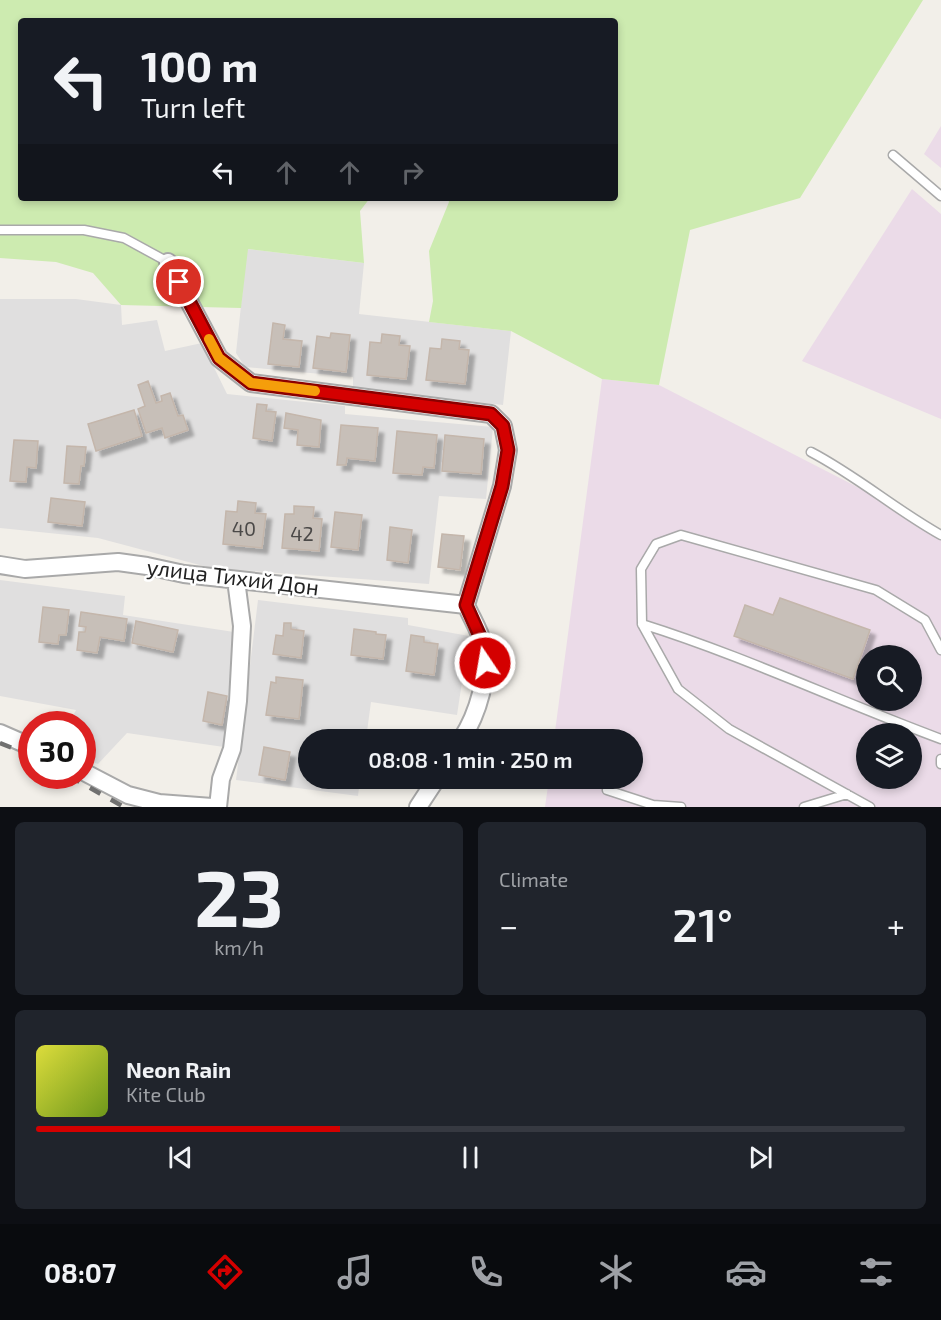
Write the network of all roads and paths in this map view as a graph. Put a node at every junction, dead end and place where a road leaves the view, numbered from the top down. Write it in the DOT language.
graph roads {
  1 [pos="893,154"];
  2 [pos="941,196"];
  3 [pos="0,230"];
  4 [pos="168,262"];
  5 [pos="811,452"];
  6 [pos="941,535"];
  7 [pos="0,565"];
  8 [pos="236,580"];
  9 [pos="466,605"];
  10 [pos="642,624"];
  11 [pos="941,650"];
  12 [pos="469,729"];
  13 [pos="0,734"];
  14 [pos="941,739"];
  15 [pos="18,741"];
  16 [pos="941,759"];
  17 [pos="941,764"];
  18 [pos="96,778"];
  19 [pos="429,789"];
  20 [pos="608,790"];
  21 [pos="847,794"];
  22 [pos="212,807"];
  23 [pos="218,807"];
  24 [pos="418,807"];
  25 [pos="681,807"];
  26 [pos="804,807"];
  27 [pos="870,807"];
  1 -- 2 [label="lane"];
  3 -- 4 [label="lane"];
  4 -- 9 [label="street"];
  5 -- 6 [label="lane"];
  7 -- 8 [label="street, улица Тихий Дон"];
  8 -- 9 [label="street, улица Тихий Дон"];
  8 -- 23 [label="street"];
  9 -- 12 [label="street"];
  10 -- 11 [label="lane"];
  10 -- 14 [label="lane"];
  10 -- 21 [label="lane"];
  13 -- 15 [label="street"];
  16 -- 17 [label="lane"];
  18 -- 22 [label="street"];
  19 -- 24 [label="street"];
  20 -- 25 [label="lane"];
  21 -- 26 [label="lane"];
  21 -- 27 [label="lane"];
}
